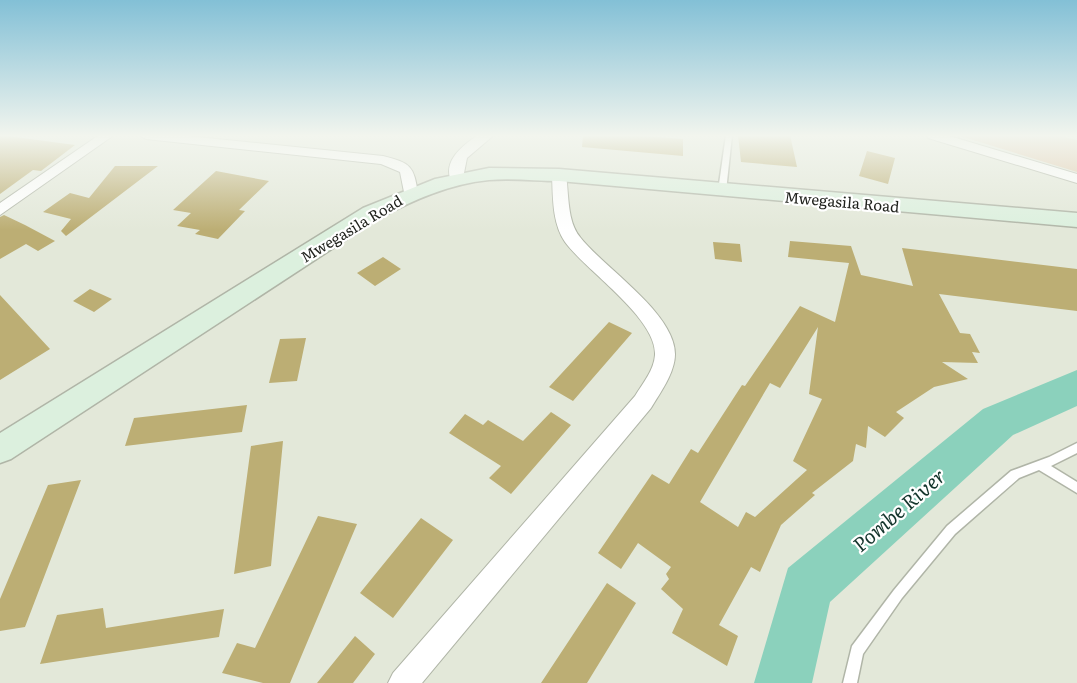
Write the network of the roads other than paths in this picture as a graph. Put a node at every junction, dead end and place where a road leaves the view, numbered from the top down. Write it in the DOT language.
graph roads {
  1 [pos="62,167"];
  2 [pos="403,167"];
  3 [pos="456,167"];
  4 [pos="725,167"];
  5 [pos="1035,167"];
  6 [pos="559,175"];
  7 [pos="457,180"];
  8 [pos="1077,180"];
  9 [pos="722,191"];
  10 [pos="410,194"];
  11 [pos="0,210"];
  12 [pos="1077,220"];
  13 [pos="1077,448"];
  14 [pos="0,449"];
  15 [pos="1040,465"];
  16 [pos="1077,488"];
  17 [pos="403,683"];
  18 [pos="850,683"];
  1 -- 11 [label="street"];
  2 -- 10 [label="street"];
  3 -- 7 [label="street"];
  4 -- 9 [label="lane"];
  5 -- 8 [label="street"];
  6 -- 7 [label="street, Mwegasila Road"];
  6 -- 9 [label="street, Mwegasila Road"];
  6 -- 17 [label="street"];
  7 -- 10 [label="street, Mwegasila Road"];
  9 -- 12 [label="street, Mwegasila Road"];
  10 -- 14 [label="street, Mwegasila Road"];
  13 -- 15 [label="lane"];
  15 -- 16 [label="lane"];
  15 -- 18 [label="lane"];
}
